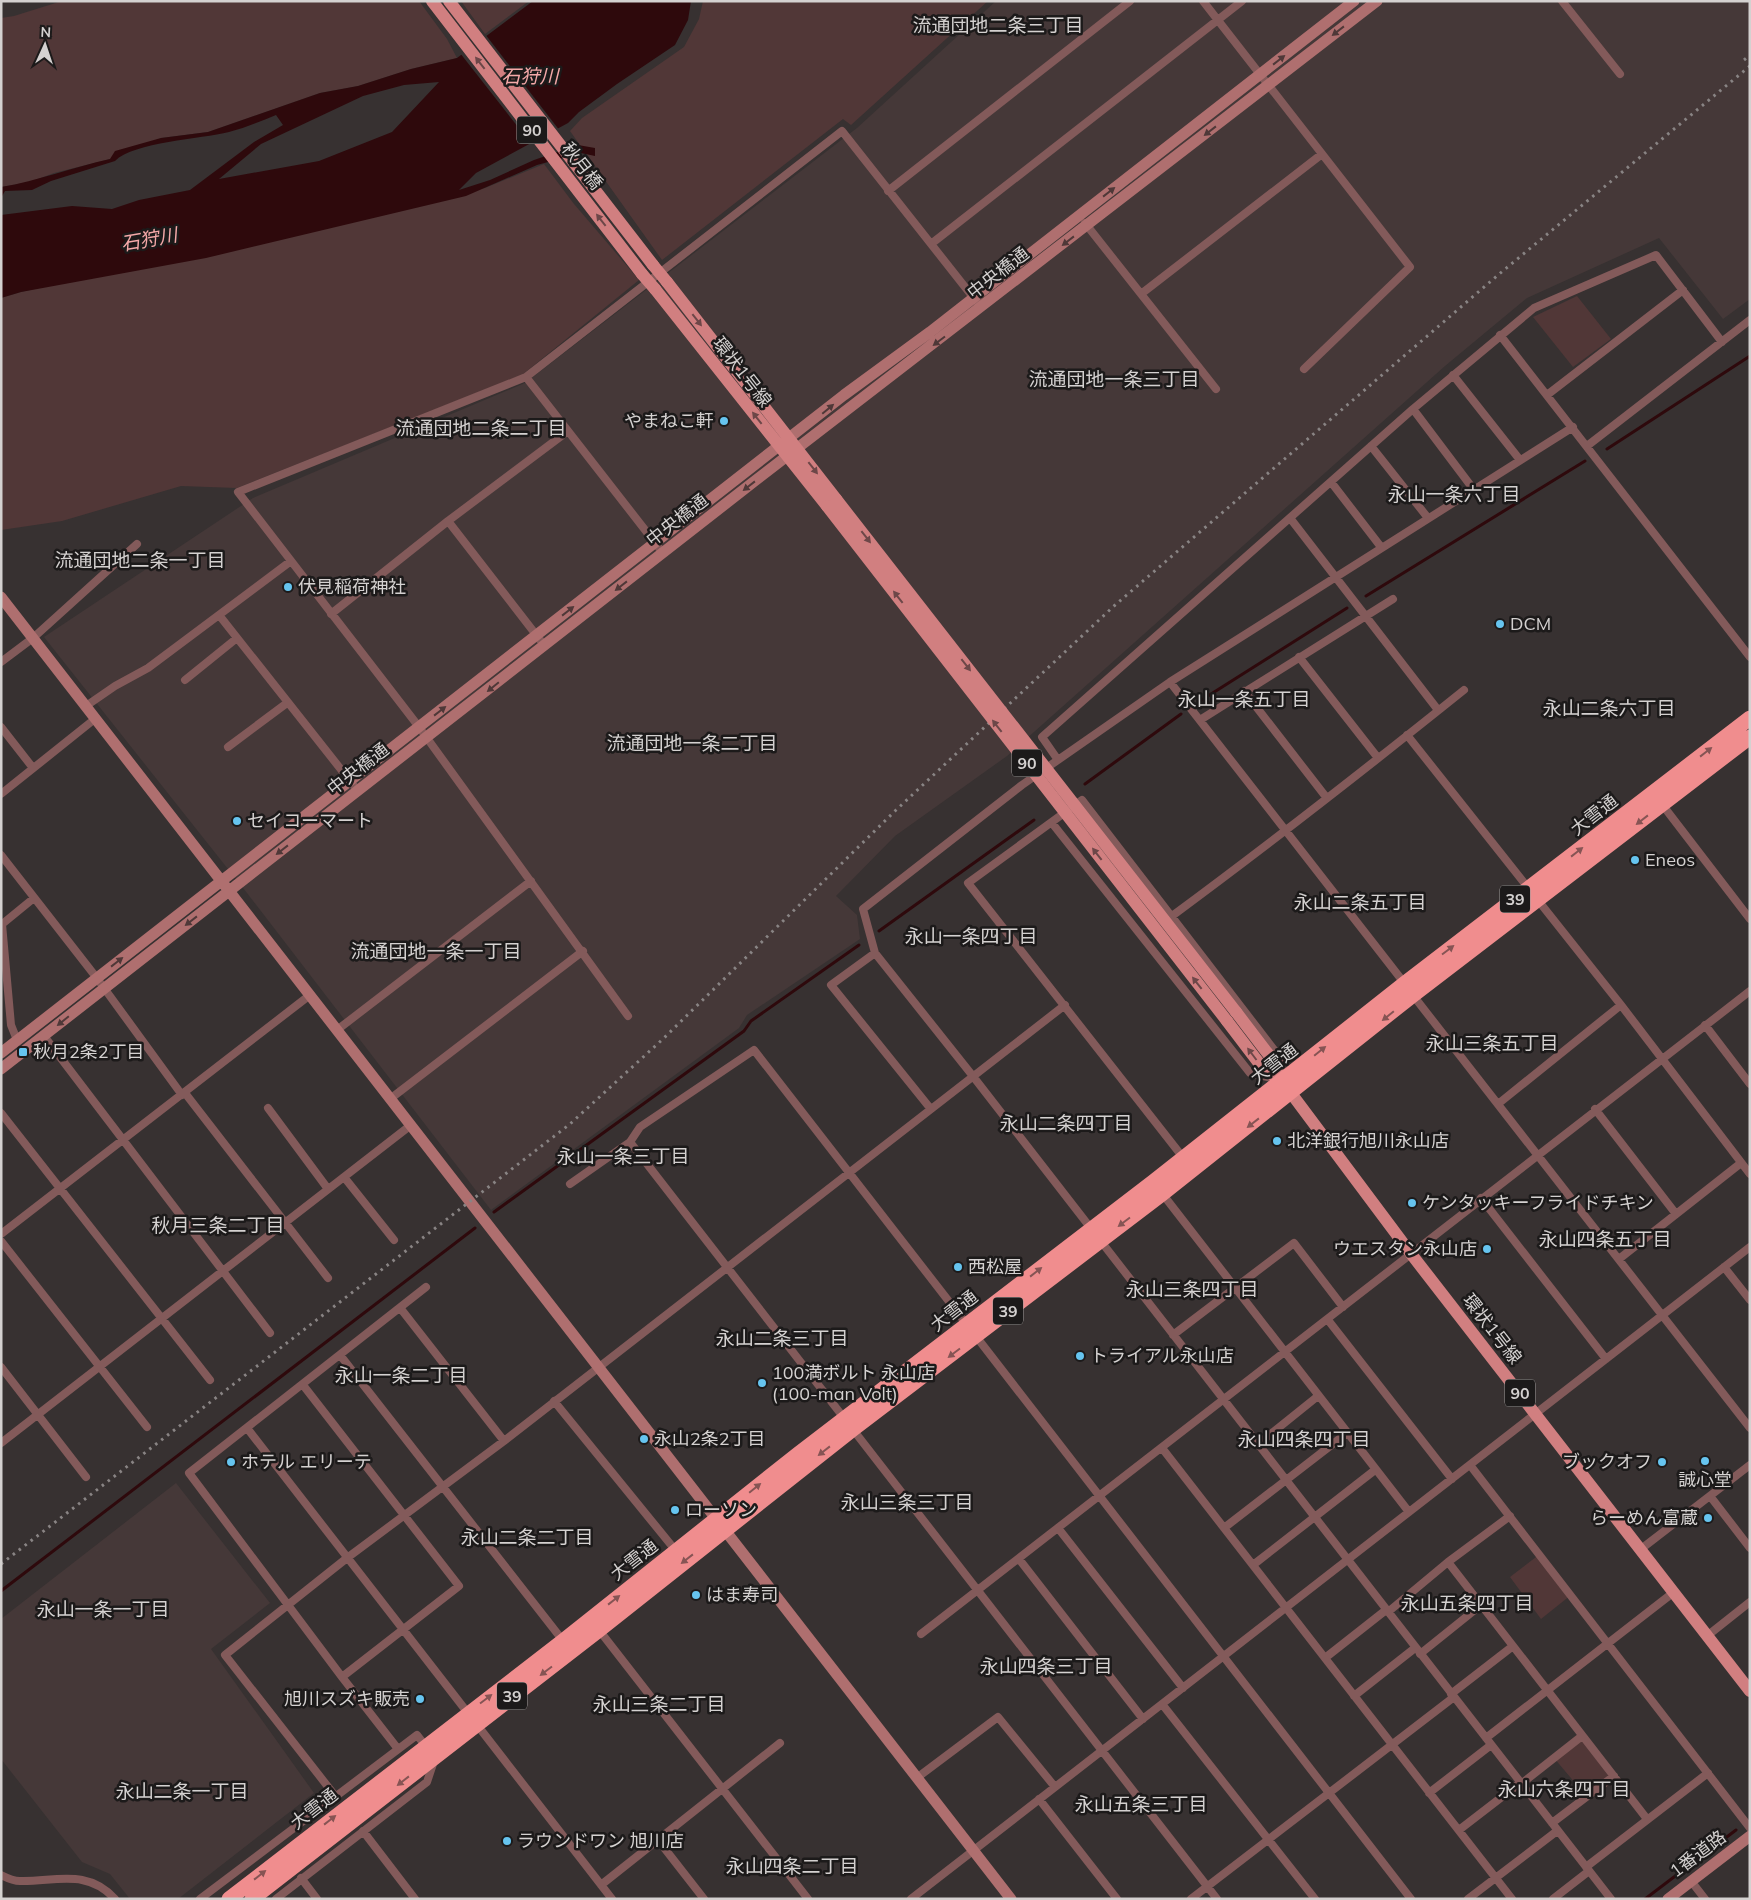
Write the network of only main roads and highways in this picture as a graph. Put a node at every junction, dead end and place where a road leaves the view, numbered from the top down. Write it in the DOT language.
graph roads {
  1 [pos="432,1"];
  2 [pos="449,1"];
  3 [pos="643,251"];
  4 [pos="631,258"];
  5 [pos="784,442"];
  6 [pos="1750,718"];
  7 [pos="1750,737"];
  8 [pos="1658,799"];
  9 [pos="1287,1087"];
  10 [pos="721,1524"];
  11 [pos="567,1646"];
  12 [pos="1750,1691"];
  13 [pos="295,1856"];
  14 [pos="230,1899"];
  15 [pos="252,1899"];
  4 -- 1 [label="main road, 秋月橋 / 90, one-way"];
  2 -- 3 [label="main road, 秋月橋 / 90"];
  3 -- 5 [label="main road, 環状1号線 / 90, one-way, bridge"];
  5 -- 4 [label="main road, 環状1号線 / 90, one-way, bridge"];
  5 -- 9 [label="main road, 環状1号線 / 90, bridge"];
  8 -- 6 [label="highway, 大雪通 / 39, one-way"];
  7 -- 8 [label="highway, 大雪通 / 39"];
  8 -- 9 [label="highway, 大雪通 / 39"];
  9 -- 10 [label="highway, 大雪通 / 39"];
  9 -- 12 [label="main road, 環状1号線 / 90"];
  11 -- 10 [label="highway, 大雪通 / 39, one-way"];
  10 -- 11 [label="highway, 大雪通 / 39, one-way"];
  11 -- 13 [label="highway, 大雪通 / 39"];
  14 -- 13 [label="highway, 大雪通 / 39, one-way"];
  13 -- 15 [label="highway, 大雪通 / 39"];
}
